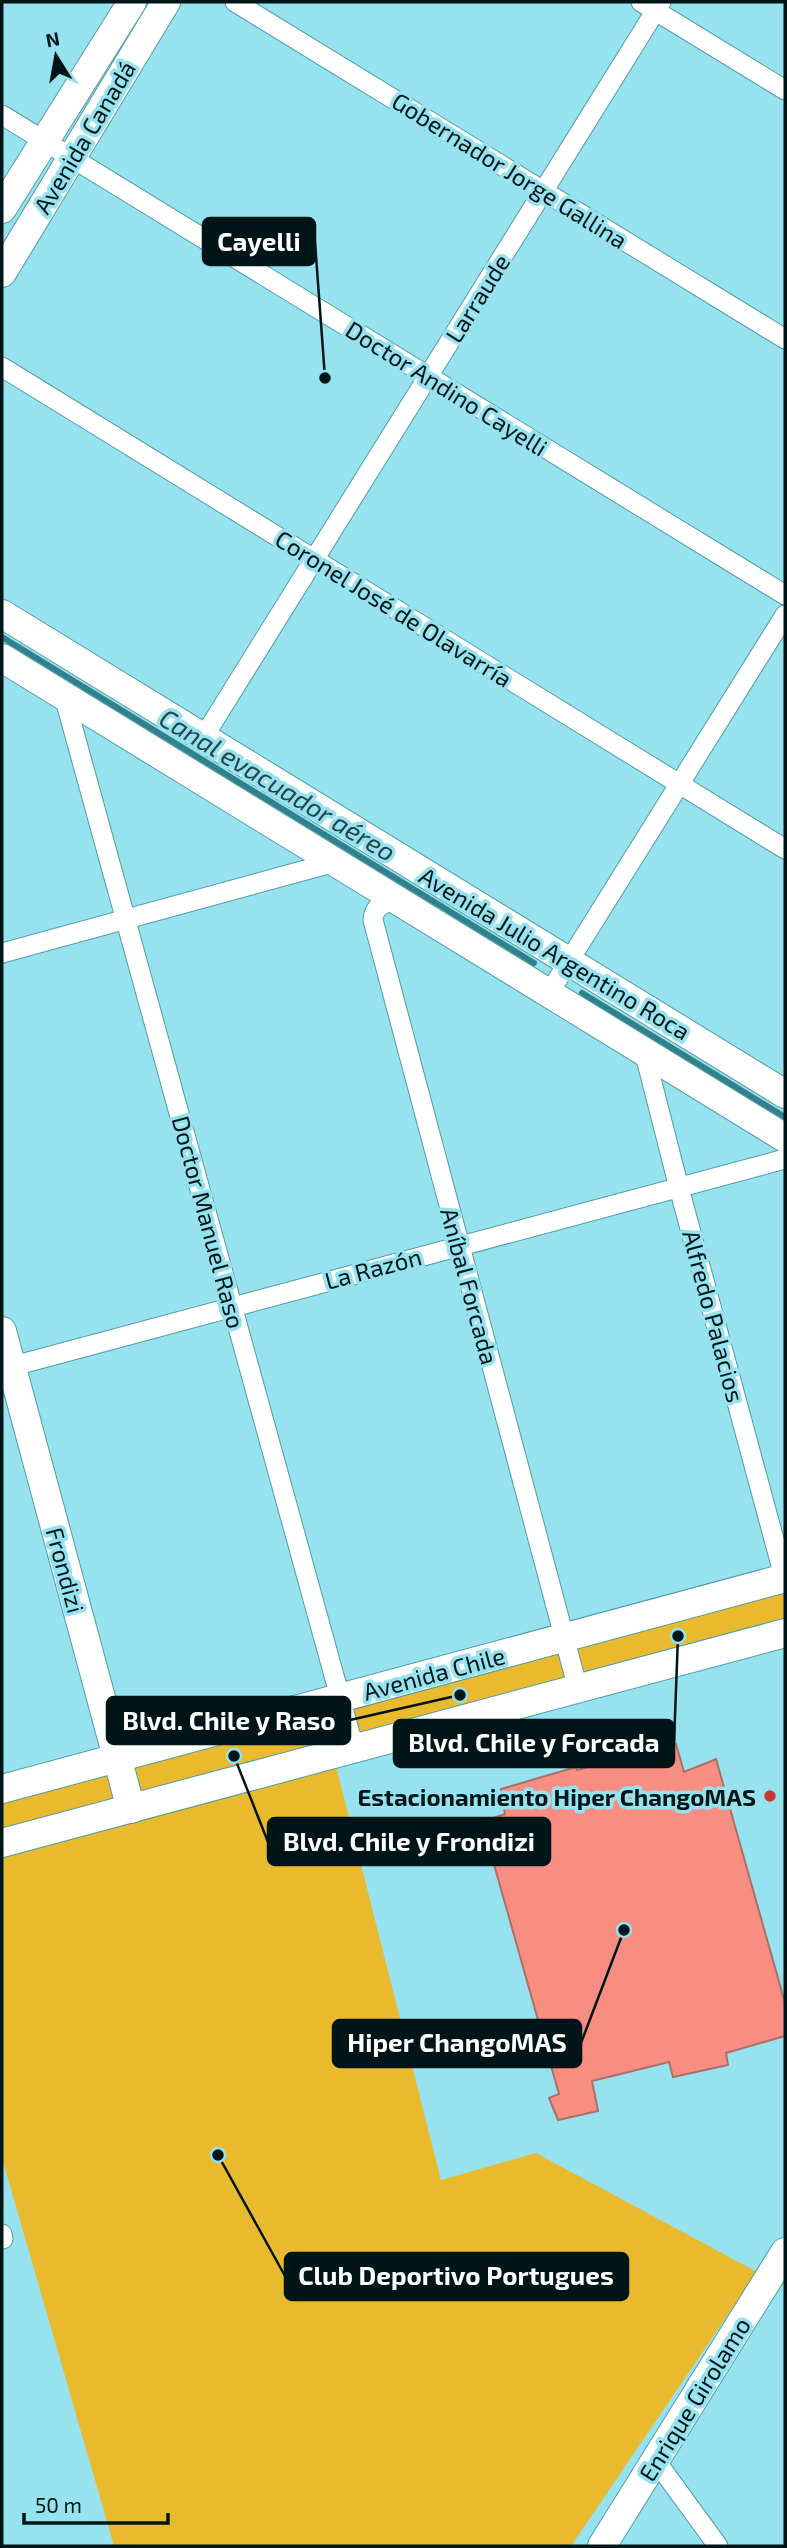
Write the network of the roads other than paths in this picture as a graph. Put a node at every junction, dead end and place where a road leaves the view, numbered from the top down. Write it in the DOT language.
graph roads {
  1 [pos="132,2"];
  2 [pos="166,2"];
  3 [pos="235,2"];
  4 [pos="652,5"];
  5 [pos="785,90"];
  6 [pos="2,115"];
  7 [pos="43,141"];
  8 [pos="71,158"];
  9 [pos="544,191"];
  10 [pos="2,209"];
  11 [pos="2,273"];
  12 [pos="785,339"];
  13 [pos="2,368"];
  14 [pos="428,376"];
  15 [pos="314,559"];
  16 [pos="785,595"];
  17 [pos="2,614"];
  18 [pos="785,615"];
  19 [pos="2,658"];
  20 [pos="64,696"];
  21 [pos="204,738"];
  22 [pos="680,784"];
  23 [pos="785,849"];
  24 [pos="335,862"];
  25 [pos="402,903"];
  26 [pos="125,919"];
  27 [pos="2,953"];
  28 [pos="569,962"];
  29 [pos="549,993"];
  30 [pos="644,1051"];
  31 [pos="785,1094"];
  32 [pos="785,1138"];
  33 [pos="785,1159"];
  34 [pos="679,1188"];
  35 [pos="459,1245"];
  36 [pos="232,1307"];
  37 [pos="2,1331"];
  38 [pos="7,1367"];
  39 [pos="785,1578"];
  40 [pos="785,1633"];
  41 [pos="564,1638"];
  42 [pos="578,1689"];
  43 [pos="341,1698"];
  44 [pos="354,1748"];
  45 [pos="117,1759"];
  46 [pos="2,1790"];
  47 [pos="131,1809"];
  48 [pos="2,1843"];
  49 [pos="785,2254"];
  50 [pos="656,2461"];
  51 [pos="603,2546"];
  52 [pos="718,2546"];
  1 -- 7 [label="main road, Avenida Canadá"];
  2 -- 8 [label="main road, Avenida Canadá"];
  3 -- 9 [label="street, Gobernador Jorge Gallina"];
  4 -- 5 [label="street"];
  4 -- 9 [label="street, Larraude"];
  6 -- 7 [label="street, Doctor Andino Cayelli"];
  7 -- 8 [label="street, Doctor Andino Cayelli"];
  7 -- 10 [label="main road, Avenida Canadá"];
  8 -- 11 [label="main road, Avenida Canadá"];
  8 -- 14 [label="street, Doctor Andino Cayelli"];
  9 -- 12 [label="street, Gobernador Jorge Gallina"];
  9 -- 14 [label="street, Larraude"];
  13 -- 15 [label="street, Coronel José de Olavarría"];
  14 -- 15 [label="street, Larraude"];
  14 -- 16 [label="street, Doctor Andino Cayelli"];
  15 -- 21 [label="street, Larraude"];
  15 -- 22 [label="street, Coronel José de Olavarría"];
  17 -- 21 [label="main road, Avenida Julio Argentino Roca"];
  18 -- 22 [label="street"];
  19 -- 20 [label="main road, Avenida Julio Argentino Roca"];
  20 -- 24 [label="main road, Avenida Julio Argentino Roca"];
  20 -- 26 [label="street, Doctor Manuel Raso"];
  21 -- 28 [label="main road, Avenida Julio Argentino Roca"];
  22 -- 23 [label="street, Coronel José de Olavarría"];
  22 -- 28 [label="street"];
  24 -- 25 [label="main road, Avenida Julio Argentino Roca"];
  24 -- 26 [label="street"];
  25 -- 29 [label="main road, Avenida Julio Argentino Roca"];
  25 -- 35 [label="street, Aníbal Forcada"];
  26 -- 27 [label="street"];
  26 -- 36 [label="street, Doctor Manuel Raso"];
  28 -- 29 [label="street"];
  28 -- 31 [label="main road, Avenida Julio Argentino Roca"];
  29 -- 30 [label="main road, Avenida Julio Argentino Roca"];
  30 -- 32 [label="main road, Avenida Julio Argentino Roca"];
  30 -- 34 [label="street, Alfredo Palacios"];
  33 -- 34 [label="street, La Razón"];
  34 -- 35 [label="street, La Razón"];
  34 -- 39 [label="street, Alfredo Palacios"];
  35 -- 36 [label="street, La Razón"];
  35 -- 41 [label="street, Aníbal Forcada"];
  36 -- 38 [label="street, La Razón"];
  36 -- 43 [label="street, Doctor Manuel Raso"];
  37 -- 38 [label="main road, Frondizi"];
  38 -- 45 [label="main road, Frondizi"];
  39 -- 41 [label="main road, Avenida Chile"];
  40 -- 42 [label="main road"];
  41 -- 42 [label="street, Aníbal Forcada"];
  41 -- 43 [label="main road, Avenida Chile"];
  42 -- 44 [label="main road"];
  43 -- 44 [label="street, Doctor Manuel Raso"];
  43 -- 45 [label="main road, Avenida Chile"];
  44 -- 47 [label="main road"];
  45 -- 46 [label="main road, Avenida Chile"];
  45 -- 47 [label="main road, Frondizi"];
  47 -- 48 [label="main road"];
  49 -- 50 [label="main road, Enrique Girolamo"];
  50 -- 51 [label="main road, Enrique Girolamo"];
  50 -- 52 [label="street"];
}
